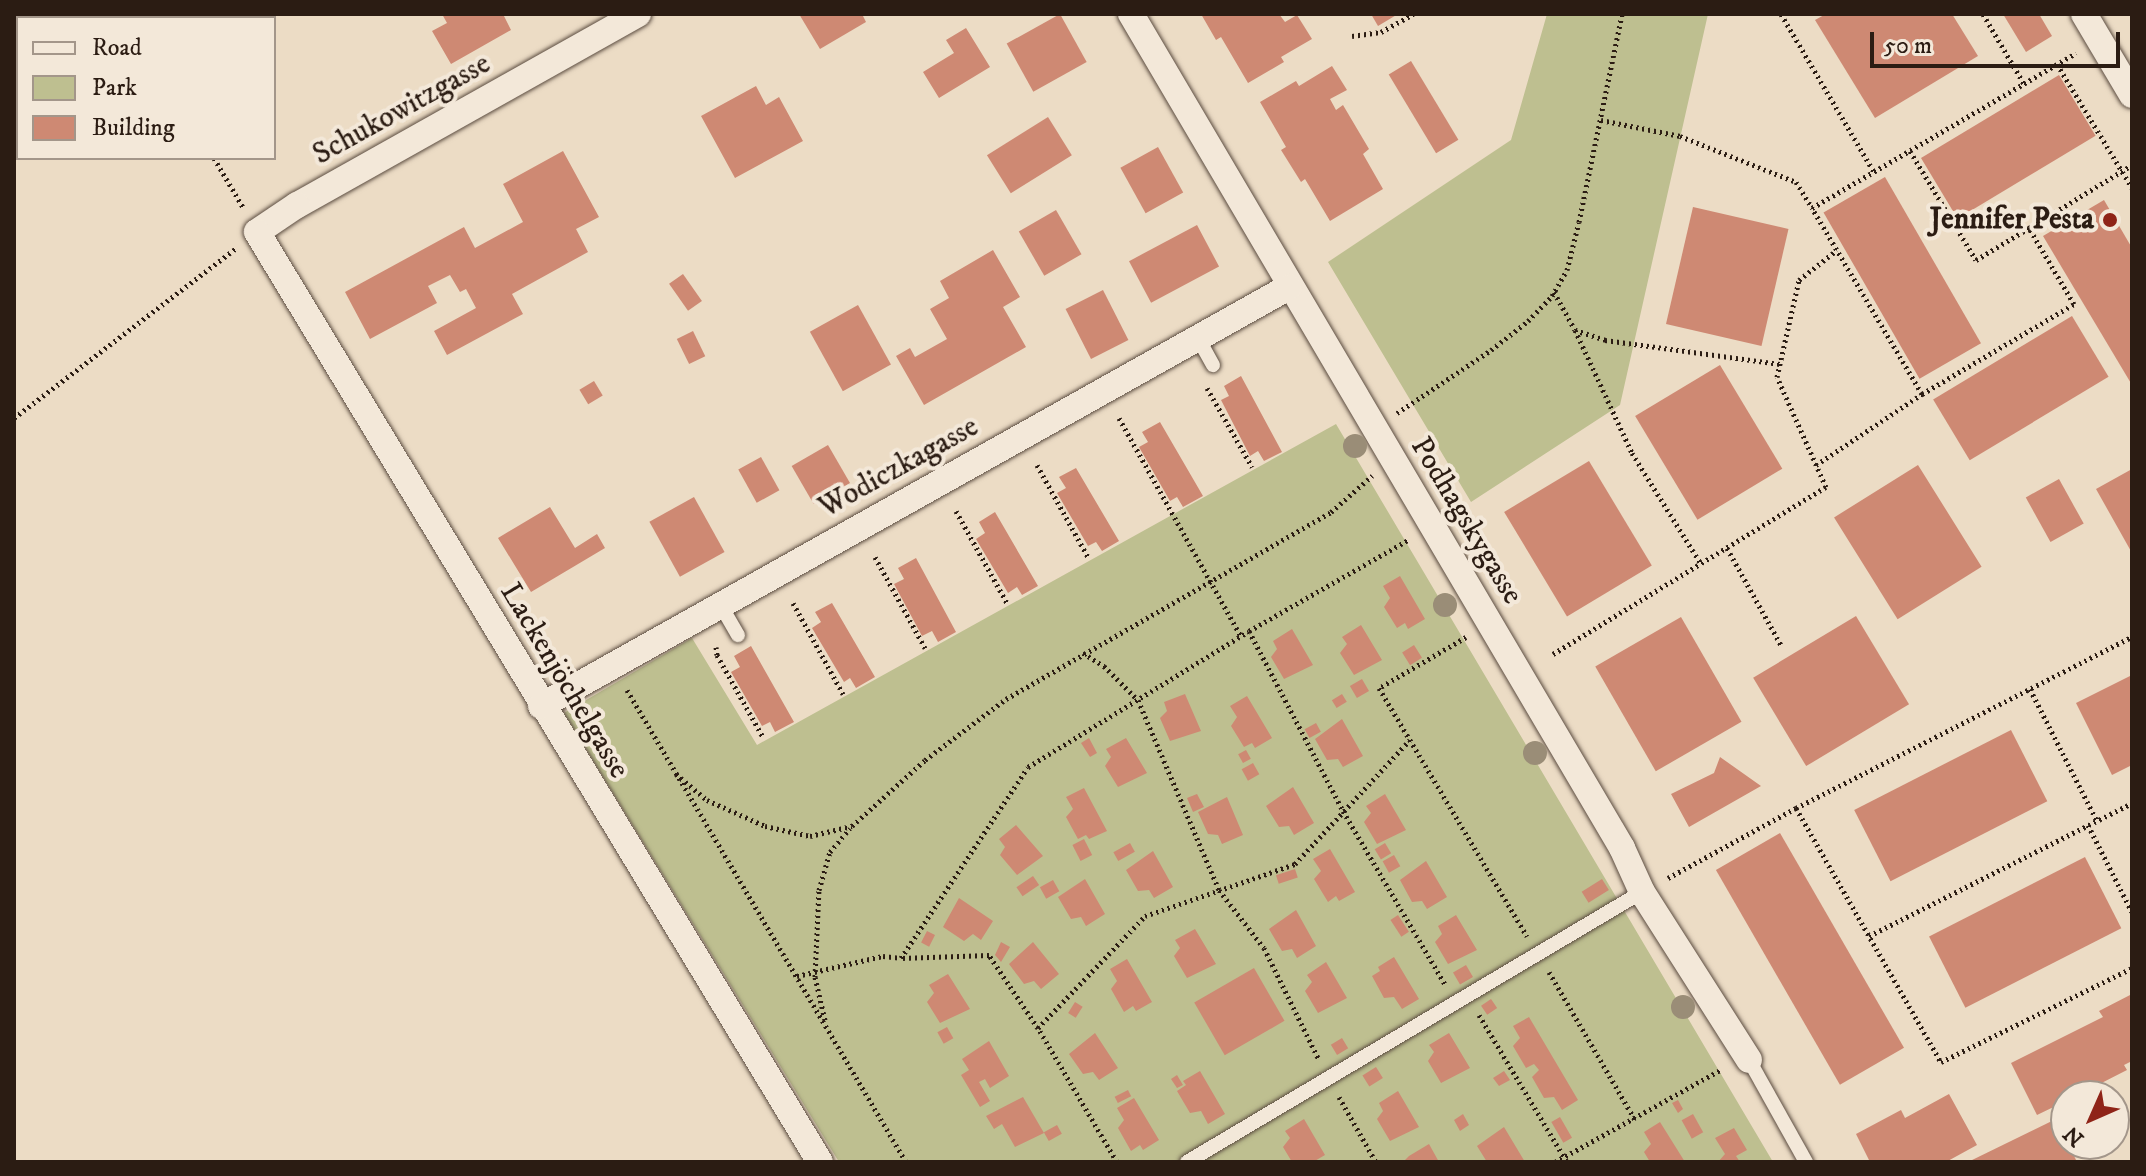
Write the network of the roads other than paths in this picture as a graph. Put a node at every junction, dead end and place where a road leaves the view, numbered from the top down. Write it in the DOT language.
graph roads {
  1 [pos="638,14"];
  2 [pos="1131,14"];
  3 [pos="2084,14"];
  4 [pos="2132,95"];
  5 [pos="257,232"];
  6 [pos="1289,287"];
  7 [pos="1198,338"];
  8 [pos="1213,365"];
  9 [pos="720,604"];
  10 [pos="738,635"];
  11 [pos="541,706"];
  12 [pos="1642,892"];
  13 [pos="1738,1063"];
  14 [pos="820,1162"];
  15 [pos="1187,1162"];
  16 [pos="1806,1162"];
  1 -- 5 [label="street, Schukowitzgasse"];
  2 -- 6 [label="street, Podhagskygasse"];
  3 -- 4 [label="street"];
  5 -- 11 [label="street, Lackenjöchelgasse"];
  6 -- 7 [label="street, Wodiczkagasse"];
  6 -- 12 [label="street, Podhagskygasse"];
  7 -- 8 [label="lane"];
  7 -- 9 [label="street, Wodiczkagasse"];
  9 -- 10 [label="lane"];
  9 -- 11 [label="street, Wodiczkagasse"];
  11 -- 14 [label="street, Lackenjöchelgasse"];
  12 -- 13 [label="street, Podhagskygasse"];
  12 -- 15 [label="lane"];
  13 -- 16 [label="lane"];
}
